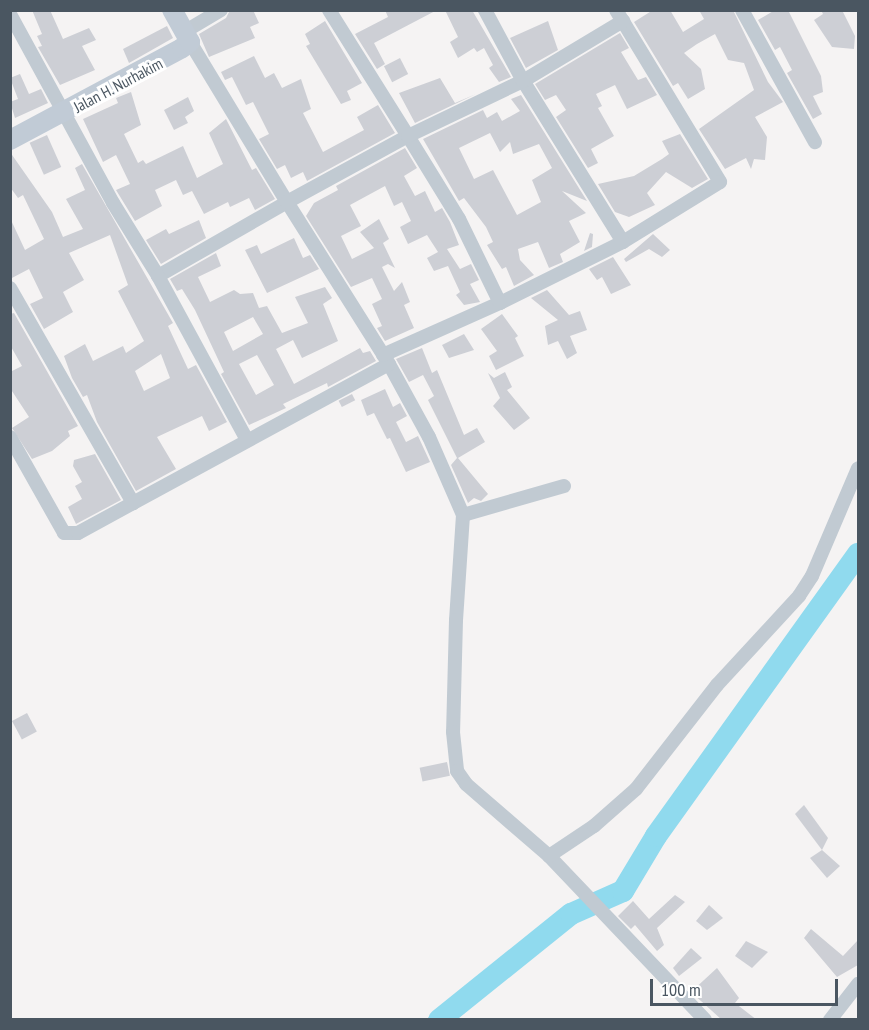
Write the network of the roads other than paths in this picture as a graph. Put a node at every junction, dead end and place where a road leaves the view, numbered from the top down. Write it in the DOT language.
graph roads {
  1 [pos="172,10"];
  2 [pos="221,10"];
  3 [pos="329,10"];
  4 [pos="485,10"];
  5 [pos="742,10"];
  6 [pos="10,14"];
  7 [pos="619,16"];
  8 [pos="187,37"];
  9 [pos="523,81"];
  10 [pos="63,114"];
  11 [pos="408,136"];
  12 [pos="10,140"];
  13 [pos="815,142"];
  14 [pos="287,202"];
  15 [pos="622,242"];
  16 [pos="158,276"];
  17 [pos="10,288"];
  18 [pos="500,303"];
  19 [pos="386,359"];
  20 [pos="10,437"];
  21 [pos="247,440"];
  22 [pos="858,468"];
  23 [pos="564,486"];
  24 [pos="133,503"];
  25 [pos="463,515"];
  26 [pos="549,856"];
  27 [pos="858,986"];
  28 [pos="705,1020"];
  29 [pos="830,1020"];
  1 -- 8 [label="main road"];
  2 -- 8 [label="street"];
  3 -- 11 [label="street"];
  4 -- 9 [label="street"];
  5 -- 13 [label="street"];
  6 -- 10 [label="street"];
  7 -- 9 [label="street"];
  7 -- 15 [label="street"];
  8 -- 10 [label="main road, Jalan H. Nurhakim"];
  8 -- 14 [label="street"];
  9 -- 11 [label="street"];
  9 -- 15 [label="street"];
  10 -- 12 [label="main road, Jalan H. Nurhakim"];
  10 -- 16 [label="street"];
  11 -- 14 [label="street"];
  11 -- 18 [label="street"];
  14 -- 16 [label="street"];
  14 -- 19 [label="street"];
  15 -- 18 [label="street"];
  16 -- 21 [label="street"];
  17 -- 24 [label="street"];
  18 -- 19 [label="street"];
  19 -- 21 [label="street"];
  19 -- 25 [label="street"];
  20 -- 24 [label="street"];
  21 -- 24 [label="street"];
  22 -- 26 [label="street"];
  23 -- 25 [label="street"];
  25 -- 26 [label="street"];
  26 -- 28 [label="street"];
  27 -- 29 [label="street"];
}
